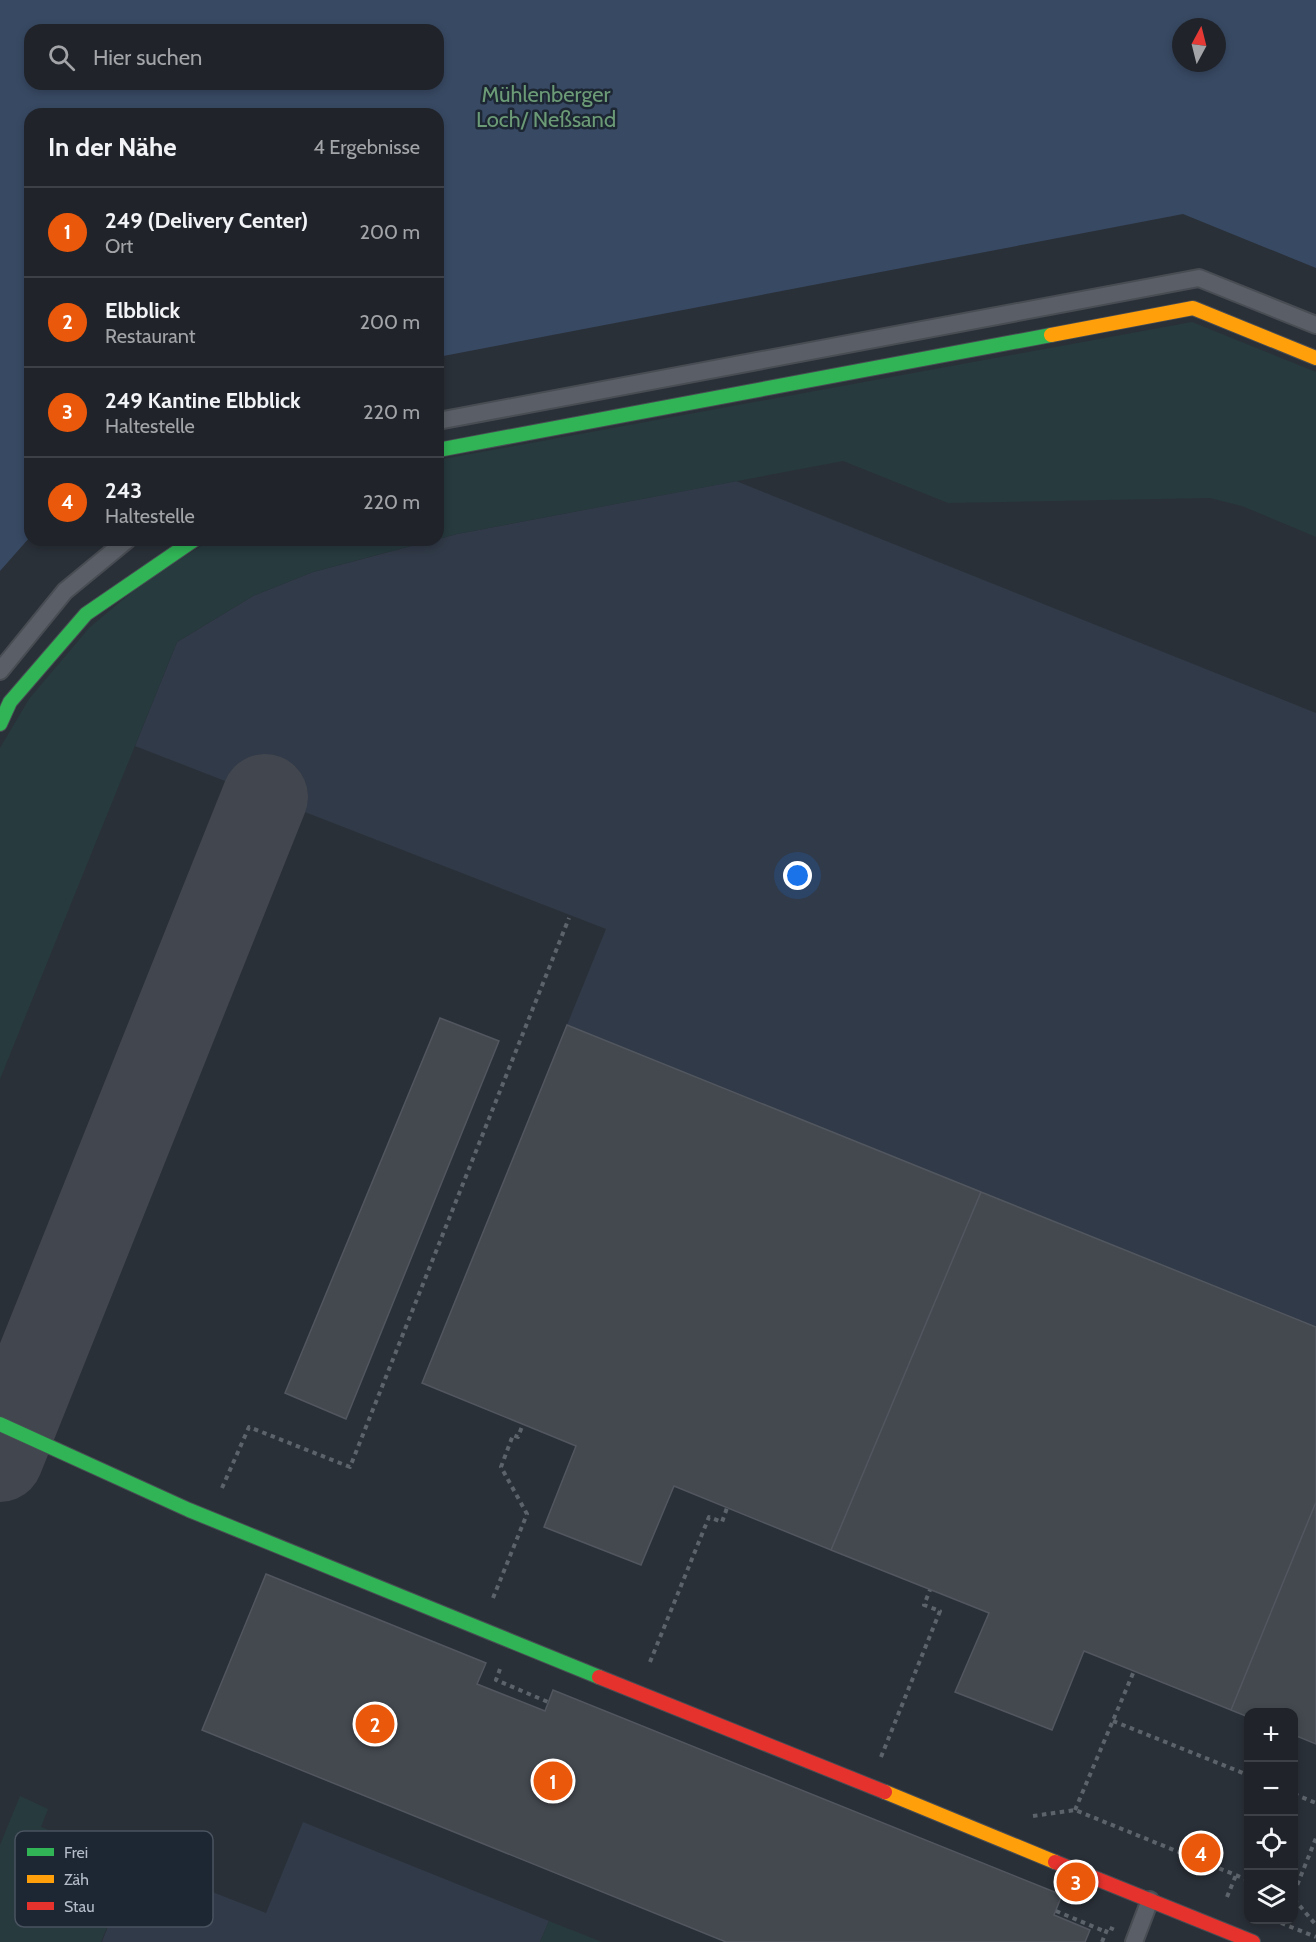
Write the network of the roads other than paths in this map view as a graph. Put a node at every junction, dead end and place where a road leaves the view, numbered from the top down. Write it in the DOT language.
graph roads {
  1 [pos="1316,325"];
  2 [pos="1316,358"];
  3 [pos="444,420"];
  4 [pos="444,449"];
  5 [pos="120,546"];
  6 [pos="185,546"];
  7 [pos="0,671"];
  8 [pos="0,724"];
  9 [pos="0,1424"];
  10 [pos="1150,1900"];
  11 [pos="1134,1942"];
  12 [pos="1253,1942"];
  1 -- 3 [label="lane"];
  2 -- 4 [label="street"];
  5 -- 7 [label="lane"];
  6 -- 8 [label="street"];
  9 -- 10 [label="street"];
  10 -- 11 [label="lane"];
  10 -- 12 [label="street"];
}
